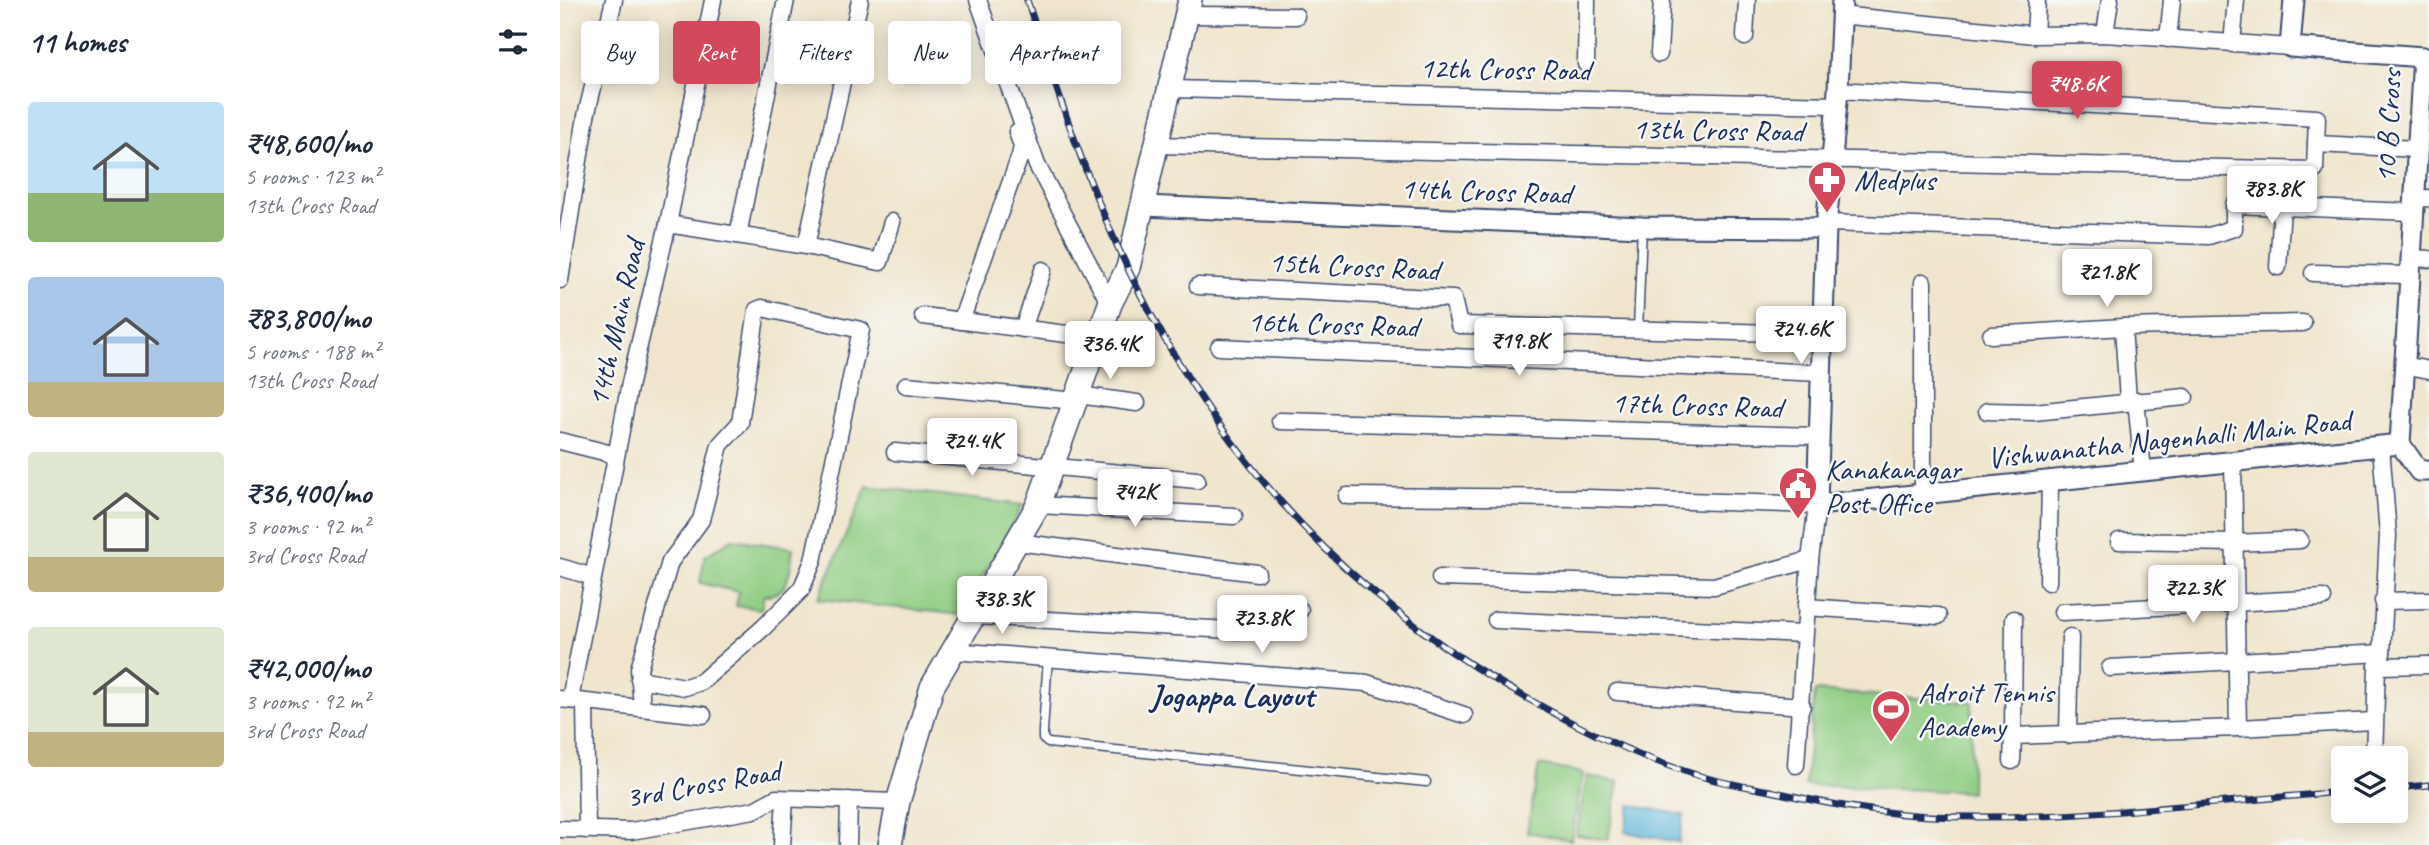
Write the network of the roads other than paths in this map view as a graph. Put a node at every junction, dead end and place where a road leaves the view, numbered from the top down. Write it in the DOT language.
graph roads {
  1 [pos="614,0"];
  2 [pos="713,0"];
  3 [pos="786,0"];
  4 [pos="860,0"];
  5 [pos="978,0"];
  6 [pos="1587,0"];
  7 [pos="1662,0"];
  8 [pos="1747,0"];
  9 [pos="2037,0"];
  10 [pos="2109,0"];
  11 [pos="2172,0"];
  12 [pos="2236,0"];
  13 [pos="2294,0"];
  14 [pos="1189,7"];
  15 [pos="1841,8"];
  16 [pos="1296,16"];
  17 [pos="2105,34"];
  18 [pos="2035,35"];
  19 [pos="1745,37"];
  20 [pos="2168,39"];
  21 [pos="2232,44"];
  22 [pos="2290,47"];
  23 [pos="1659,54"];
  24 [pos="2426,57"];
  25 [pos="1586,64"];
  26 [pos="1171,89"];
  27 [pos="1838,98"];
  28 [pos="1014,99"];
  29 [pos="2424,114"];
  30 [pos="2316,144"];
  31 [pos="1156,145"];
  32 [pos="2417,149"];
  33 [pos="1833,160"];
  34 [pos="2419,203"];
  35 [pos="1144,206"];
  36 [pos="2282,208"];
  37 [pos="892,222"];
  38 [pos="668,224"];
  39 [pos="1827,225"];
  40 [pos="1642,227"];
  41 [pos="738,235"];
  42 [pos="806,246"];
  43 [pos="2416,264"];
  44 [pos="2278,267"];
  45 [pos="1043,270"];
  46 [pos="2313,273"];
  47 [pos="560,280"];
  48 [pos="1923,282"];
  49 [pos="1198,286"];
  50 [pos="1110,304"];
  51 [pos="923,316"];
  52 [pos="961,321"];
  53 [pos="2303,323"];
  54 [pos="2123,327"];
  55 [pos="1023,329"];
  56 [pos="1638,330"];
  57 [pos="1822,334"];
  58 [pos="1991,335"];
  59 [pos="1098,338"];
  60 [pos="1219,347"];
  61 [pos="2403,365"];
  62 [pos="2429,369"];
  63 [pos="1821,373"];
  64 [pos="906,385"];
  65 [pos="2185,397"];
  66 [pos="1077,398"];
  67 [pos="2132,400"];
  68 [pos="1137,403"];
  69 [pos="1987,411"];
  70 [pos="1280,421"];
  71 [pos="1819,436"];
  72 [pos="560,441"];
  73 [pos="2400,444"];
  74 [pos="2381,446"];
  75 [pos="895,452"];
  76 [pos="617,455"];
  77 [pos="2233,462"];
  78 [pos="1053,467"];
  79 [pos="2143,471"];
  80 [pos="2429,471"];
  81 [pos="1197,480"];
  82 [pos="2050,481"];
  83 [pos="1923,494"];
  84 [pos="1347,496"];
  85 [pos="1038,505"];
  86 [pos="1817,505"];
  87 [pos="1234,516"];
  88 [pos="2300,540"];
  89 [pos="2119,541"];
  90 [pos="1017,542"];
  91 [pos="2234,543"];
  92 [pos="1810,560"];
  93 [pos="560,567"];
  94 [pos="1257,573"];
  95 [pos="593,577"];
  96 [pos="1440,578"];
  97 [pos="2048,582"];
  98 [pos="2323,598"];
  99 [pos="2429,600"];
  100 [pos="2383,601"];
  101 [pos="2235,605"];
  102 [pos="1806,607"];
  103 [pos="1300,610"];
  104 [pos="2062,612"];
  105 [pos="976,616"];
  106 [pos="1938,616"];
  107 [pos="2014,619"];
  108 [pos="1496,620"];
  109 [pos="1804,634"];
  110 [pos="2070,638"];
  111 [pos="953,651"];
  112 [pos="1048,657"];
  113 [pos="2380,659"];
  114 [pos="2236,663"];
  115 [pos="2429,665"];
  116 [pos="2110,668"];
  117 [pos="639,679"];
  118 [pos="660,682"];
  119 [pos="1617,692"];
  120 [pos="572,701"];
  121 [pos="1802,706"];
  122 [pos="642,707"];
  123 [pos="662,709"];
  124 [pos="703,715"];
  125 [pos="1464,715"];
  126 [pos="2374,721"];
  127 [pos="2238,728"];
  128 [pos="2068,735"];
  129 [pos="2013,736"];
  130 [pos="2374,746"];
  131 [pos="2012,761"];
  132 [pos="1796,765"];
  133 [pos="1426,782"];
  134 [pos="785,799"];
  135 [pos="849,800"];
  136 [pos="898,802"];
  137 [pos="560,829"];
  138 [pos="587,830"];
  139 [pos="782,845"];
  140 [pos="848,845"];
  141 [pos="890,845"];
  1 -- 47 [label="street"];
  2 -- 38 [label="street, 14th Main Road"];
  3 -- 41 [label="street"];
  4 -- 42 [label="street"];
  5 -- 28 [label="street"];
  6 -- 25 [label="street"];
  7 -- 23 [label="street"];
  8 -- 19 [label="street"];
  9 -- 18 [label="street"];
  10 -- 17 [label="street"];
  11 -- 20 [label="street"];
  12 -- 21 [label="street"];
  13 -- 22 [label="street"];
  14 -- 16 [label="street"];
  14 -- 26 [label="main road"];
  15 -- 18 [label="street, 10 B Cross"];
  15 -- 27 [label="street"];
  17 -- 18 [label="street, 10 B Cross"];
  17 -- 20 [label="street, 10 B Cross"];
  20 -- 21 [label="street, 10 B Cross"];
  21 -- 22 [label="street, 10 B Cross"];
  22 -- 24 [label="street, 10 B Cross"];
  24 -- 29 [label="street, 10 B Cross"];
  26 -- 27 [label="street, 12th Cross Road"];
  26 -- 31 [label="main road"];
  27 -- 30 [label="street, 12th Cross Road"];
  27 -- 33 [label="street"];
  28 -- 50 [label="street"];
  28 -- 52 [label="street"];
  29 -- 32 [label="street, 10 B Cross"];
  30 -- 32 [label="street"];
  30 -- 33 [label="street, 13th Cross Road"];
  31 -- 33 [label="street, 13th Cross Road"];
  31 -- 35 [label="main road"];
  32 -- 34 [label="street, 10 B Cross"];
  33 -- 39 [label="street"];
  34 -- 36 [label="street"];
  34 -- 43 [label="street, 10 B Cross"];
  35 -- 40 [label="street, 14th Cross Road"];
  35 -- 50 [label="main road"];
  36 -- 39 [label="street"];
  36 -- 44 [label="street"];
  37 -- 42 [label="street"];
  38 -- 41 [label="street"];
  38 -- 76 [label="street, 14th Main Road"];
  39 -- 40 [label="street, 14th Cross Road"];
  39 -- 57 [label="street"];
  40 -- 56 [label="lane"];
  41 -- 42 [label="street"];
  43 -- 46 [label="street"];
  43 -- 61 [label="street, 10 B Cross"];
  45 -- 55 [label="street"];
  48 -- 83 [label="street"];
  49 -- 56 [label="street, 15th Cross Road"];
  50 -- 59 [label="main road"];
  51 -- 52 [label="street"];
  52 -- 55 [label="street"];
  53 -- 54 [label="street"];
  54 -- 58 [label="street"];
  54 -- 67 [label="street"];
  55 -- 59 [label="street"];
  56 -- 57 [label="street, 15th Cross Road"];
  57 -- 63 [label="street"];
  59 -- 66 [label="main road"];
  60 -- 63 [label="street, 16th Cross Road"];
  61 -- 62 [label="street"];
  61 -- 73 [label="street, 10 B Cross"];
  63 -- 71 [label="street"];
  64 -- 66 [label="street"];
  65 -- 67 [label="street"];
  66 -- 68 [label="street"];
  66 -- 78 [label="main road"];
  67 -- 69 [label="street"];
  67 -- 79 [label="street"];
  70 -- 71 [label="street, 17th Cross Road"];
  71 -- 86 [label="street"];
  72 -- 76 [label="street"];
  73 -- 74 [label="street, Vishwanatha Nagenhalli Main Road"];
  73 -- 80 [label="street"];
  74 -- 77 [label="street, Vishwanatha Nagenhalli Main Road"];
  74 -- 100 [label="street"];
  75 -- 78 [label="street"];
  76 -- 95 [label="street, 14th Main Road"];
  77 -- 79 [label="street, Vishwanatha Nagenhalli Main Road"];
  77 -- 91 [label="street"];
  78 -- 81 [label="street"];
  78 -- 85 [label="main road"];
  79 -- 82 [label="street, Vishwanatha Nagenhalli Main Road"];
  82 -- 83 [label="street, Vishwanatha Nagenhalli Main Road"];
  82 -- 97 [label="street"];
  83 -- 86 [label="street, Vishwanatha Nagenhalli Main Road"];
  84 -- 86 [label="street"];
  85 -- 87 [label="street"];
  85 -- 90 [label="main road"];
  86 -- 92 [label="street"];
  88 -- 91 [label="street"];
  89 -- 91 [label="street"];
  90 -- 94 [label="street"];
  90 -- 105 [label="main road"];
  91 -- 101 [label="street"];
  92 -- 96 [label="street"];
  92 -- 102 [label="street"];
  93 -- 95 [label="street"];
  95 -- 120 [label="street, 14th Main Road"];
  98 -- 101 [label="street"];
  99 -- 100 [label="street"];
  100 -- 113 [label="street"];
  101 -- 104 [label="street"];
  101 -- 114 [label="street"];
  102 -- 106 [label="street"];
  102 -- 109 [label="street"];
  103 -- 105 [label="street"];
  105 -- 111 [label="main road"];
  107 -- 129 [label="street"];
  108 -- 109 [label="street"];
  109 -- 121 [label="street"];
  110 -- 128 [label="street"];
  111 -- 112 [label="street"];
  111 -- 136 [label="main road"];
  112 -- 125 [label="street"];
  112 -- 133 [label="lane"];
  113 -- 114 [label="street"];
  113 -- 115 [label="street"];
  113 -- 126 [label="street"];
  114 -- 116 [label="street"];
  114 -- 127 [label="street"];
  117 -- 118 [label="street"];
  117 -- 118 [label="street"];
  117 -- 122 [label="street"];
  118 -- 123 [label="street"];
  119 -- 121 [label="street"];
  120 -- 122 [label="street"];
  120 -- 138 [label="street, 14th Main Road"];
  121 -- 132 [label="street"];
  122 -- 123 [label="street"];
  123 -- 124 [label="street"];
  126 -- 127 [label="street"];
  126 -- 130 [label="street"];
  127 -- 128 [label="street"];
  128 -- 129 [label="street"];
  129 -- 131 [label="street"];
  134 -- 135 [label="street, 3rd Cross Road"];
  134 -- 138 [label="street, 3rd Cross Road"];
  134 -- 139 [label="street"];
  135 -- 136 [label="street, 3rd Cross Road"];
  135 -- 140 [label="street"];
  136 -- 141 [label="main road"];
  137 -- 138 [label="street, 3rd Cross Road"];
}
